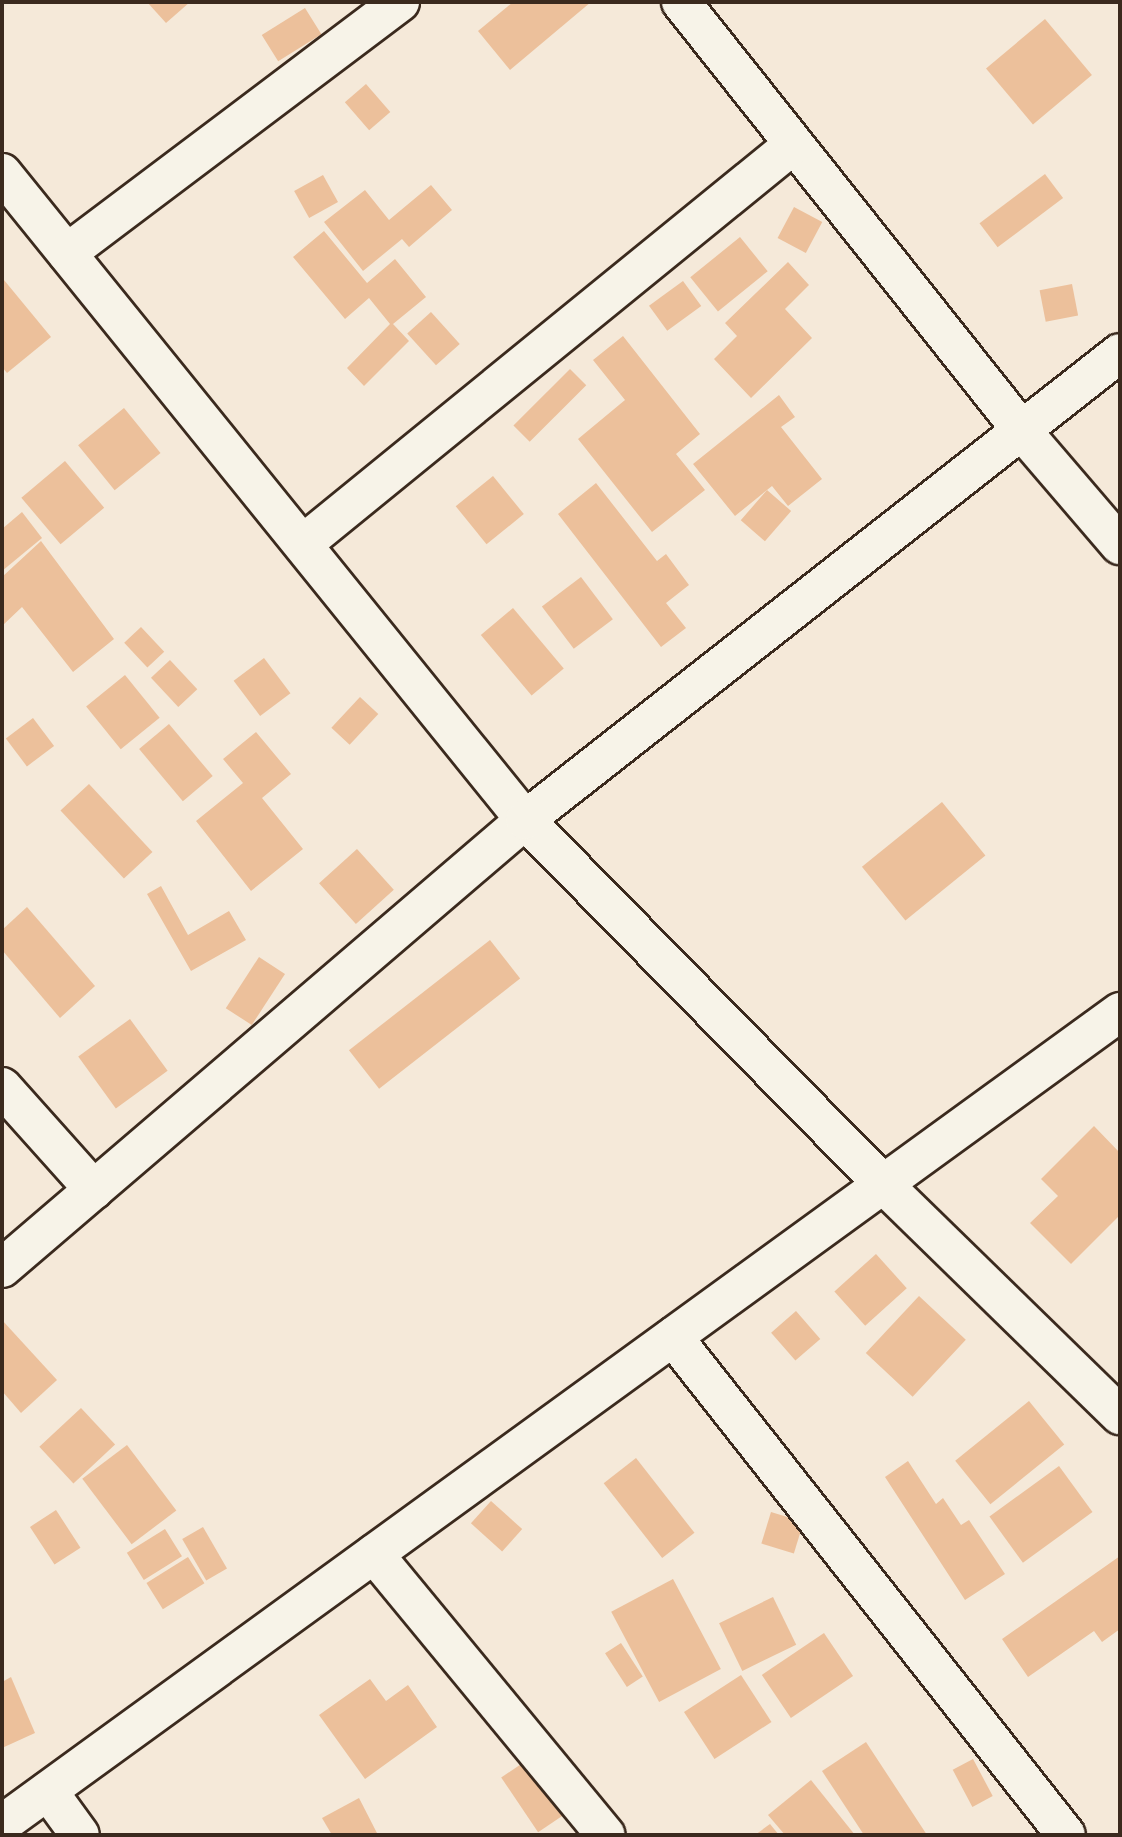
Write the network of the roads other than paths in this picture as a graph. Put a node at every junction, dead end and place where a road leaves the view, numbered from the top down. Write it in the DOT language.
graph roads {
  1 [pos="400,2"];
  2 [pos="681,2"];
  3 [pos="794,144"];
  4 [pos="2,173"];
  5 [pos="66,253"];
  6 [pos="1120,353"];
  7 [pos="1023,432"];
  8 [pos="303,544"];
  9 [pos="1120,545"];
  10 [pos="525,820"];
  11 [pos="1120,1012"];
  12 [pos="2,1087"];
  13 [pos="883,1184"];
  14 [pos="94,1190"];
  15 [pos="2,1268"];
  16 [pos="673,1337"];
  17 [pos="1120,1415"];
  18 [pos="374,1554"];
  19 [pos="48,1790"];
  20 [pos="2,1824"];
  21 [pos="80,1835"];
  22 [pos="606,1835"];
  23 [pos="1066,1835"];
  1 -- 5 [label="street"];
  2 -- 3 [label="street"];
  3 -- 7 [label="street"];
  3 -- 8 [label="street"];
  4 -- 5 [label="street"];
  5 -- 8 [label="street"];
  6 -- 7 [label="street"];
  7 -- 9 [label="street"];
  7 -- 10 [label="street"];
  8 -- 10 [label="street"];
  10 -- 13 [label="street"];
  10 -- 14 [label="street"];
  11 -- 13 [label="street"];
  12 -- 14 [label="street"];
  13 -- 16 [label="street"];
  13 -- 17 [label="street"];
  14 -- 15 [label="street"];
  16 -- 18 [label="street"];
  16 -- 23 [label="street"];
  18 -- 19 [label="street"];
  18 -- 22 [label="street"];
  19 -- 20 [label="street"];
  19 -- 21 [label="street"];
}
